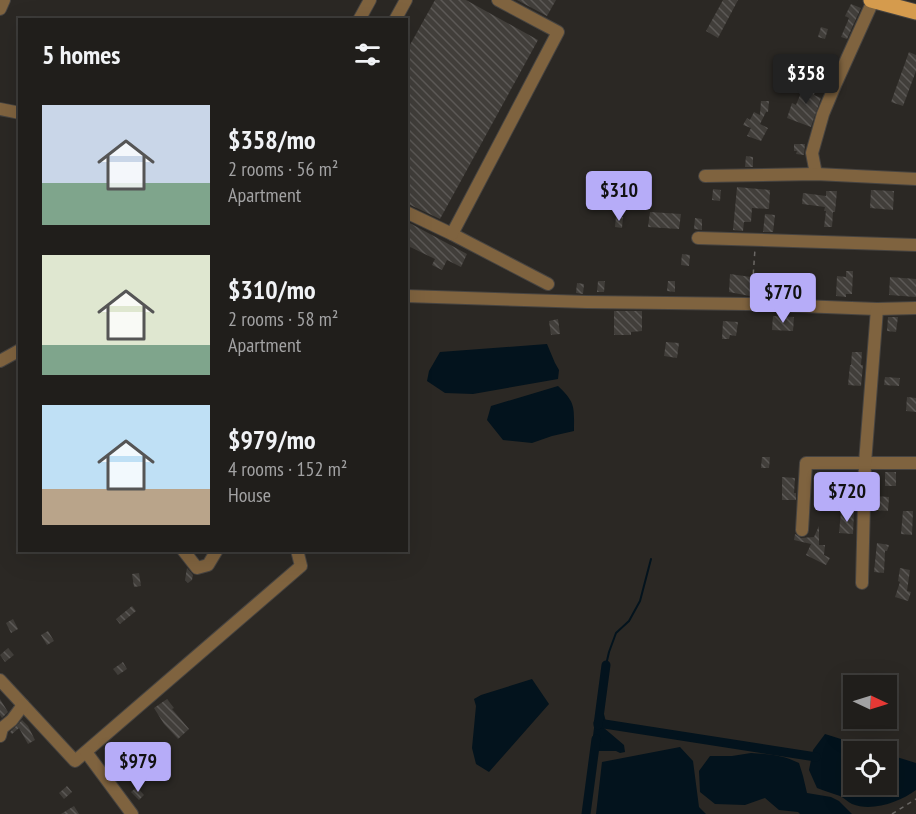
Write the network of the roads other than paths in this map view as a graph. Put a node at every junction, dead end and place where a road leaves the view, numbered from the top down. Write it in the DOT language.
graph roads {
  1 [pos="4,0"];
  2 [pos="370,0"];
  3 [pos="406,0"];
  4 [pos="498,0"];
  5 [pos="878,1"];
  6 [pos="0,9"];
  7 [pos="916,12"];
  8 [pos="360,18"];
  9 [pos="396,18"];
  10 [pos="0,109"];
  11 [pos="18,113"];
  12 [pos="816,174"];
  13 [pos="705,176"];
  14 [pos="916,179"];
  15 [pos="408,214"];
  16 [pos="452,234"];
  17 [pos="698,237"];
  18 [pos="916,245"];
  19 [pos="548,284"];
  20 [pos="408,296"];
  21 [pos="916,308"];
  22 [pos="877,309"];
  23 [pos="18,351"];
  24 [pos="0,361"];
  25 [pos="866,463"];
  26 [pos="916,463"];
  27 [pos="802,530"];
  28 [pos="185,552"];
  29 [pos="216,552"];
  30 [pos="298,552"];
  31 [pos="862,583"];
  32 [pos="0,680"];
  33 [pos="23,705"];
  34 [pos="0,736"];
  35 [pos="86,752"];
  36 [pos="132,814"];
  1 -- 6 [label="street"];
  2 -- 8 [label="street"];
  3 -- 9 [label="street"];
  4 -- 16 [label="street"];
  5 -- 7 [label="main road"];
  5 -- 12 [label="street"];
  10 -- 11 [label="street"];
  12 -- 13 [label="street"];
  12 -- 14 [label="street"];
  15 -- 16 [label="street"];
  16 -- 19 [label="street"];
  17 -- 18 [label="street"];
  20 -- 22 [label="street"];
  21 -- 22 [label="street"];
  22 -- 25 [label="street"];
  23 -- 24 [label="street"];
  25 -- 26 [label="street"];
  25 -- 27 [label="street"];
  25 -- 31 [label="street"];
  28 -- 29 [label="street"];
  30 -- 35 [label="street"];
  32 -- 33 [label="street"];
  33 -- 34 [label="street"];
  33 -- 35 [label="street"];
  35 -- 36 [label="street"];
}
